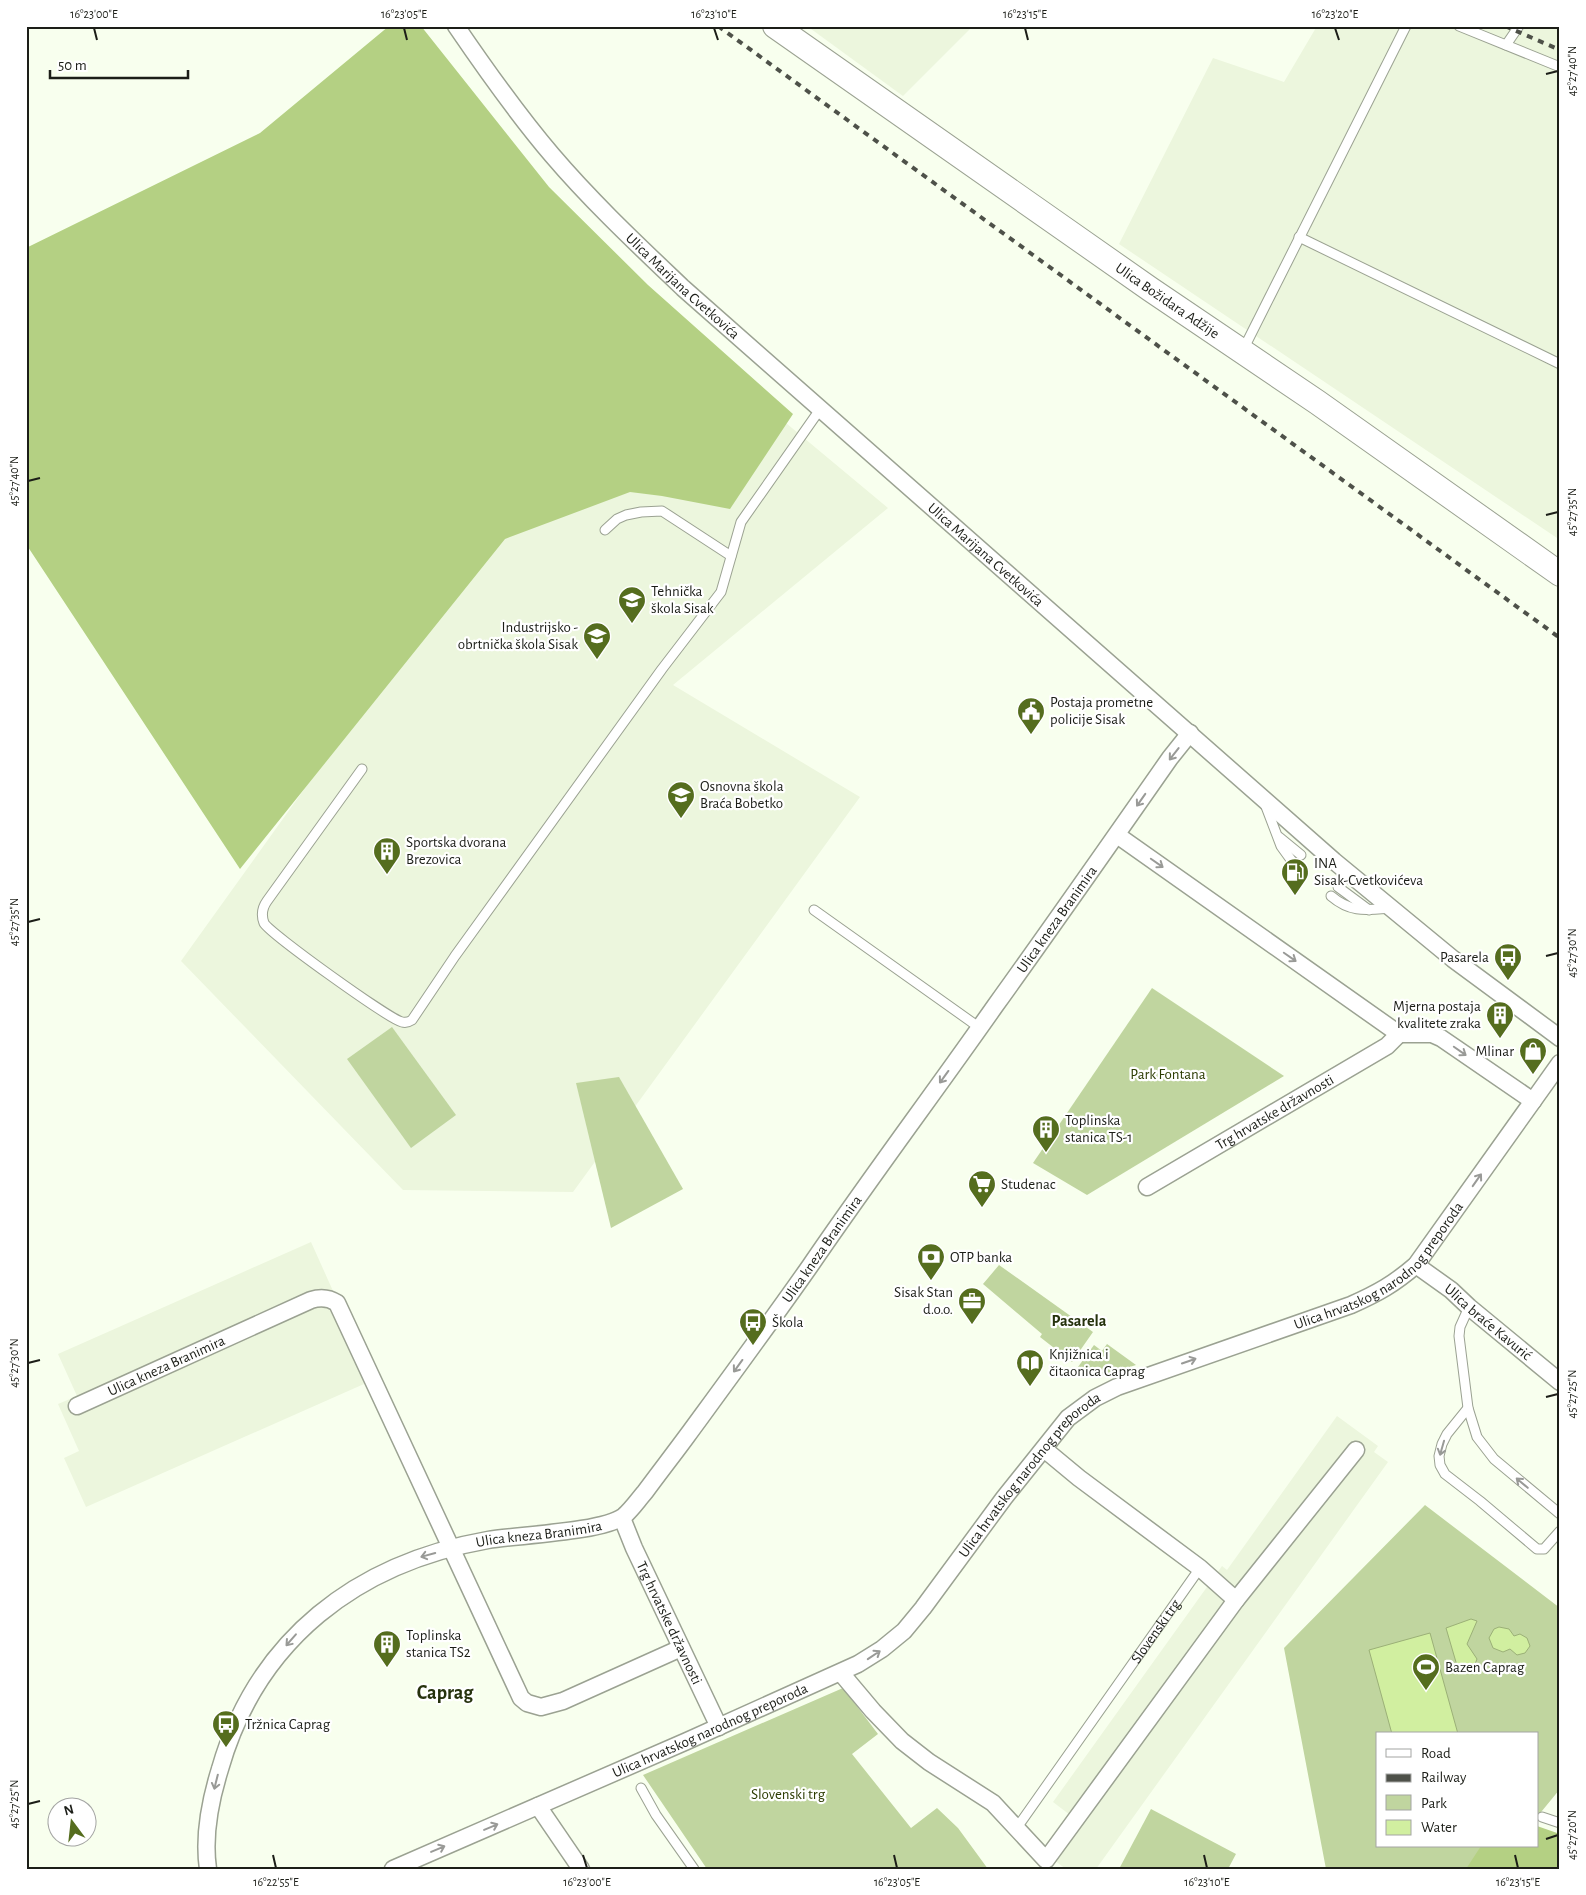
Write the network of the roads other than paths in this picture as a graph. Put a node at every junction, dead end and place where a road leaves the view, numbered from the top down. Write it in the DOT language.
graph roads {
  1 [pos="456,26"];
  2 [pos="775,26"];
  3 [pos="1406,26"];
  4 [pos="1459,26"];
  5 [pos="1519,26"];
  6 [pos="1506,45"];
  7 [pos="1560,67"];
  8 [pos="1300,237"];
  9 [pos="1242,352"];
  10 [pos="1560,364"];
  11 [pos="821,408"];
  12 [pos="606,530"];
  13 [pos="731,556"];
  14 [pos="1560,574"];
  15 [pos="1190,733"];
  16 [pos="362,769"];
  17 [pos="1263,799"];
  18 [pos="1117,835"];
  19 [pos="1276,835"];
  20 [pos="1301,855"];
  21 [pos="1294,864"];
  22 [pos="1338,887"];
  23 [pos="1330,896"];
  24 [pos="1391,908"];
  25 [pos="814,910"];
  26 [pos="1369,910"];
  27 [pos="980,1028"];
  28 [pos="1399,1034"];
  29 [pos="1560,1038"];
  30 [pos="1560,1064"];
  31 [pos="1533,1101"];
  32 [pos="1146,1187"];
  33 [pos="1416,1265"];
  34 [pos="1469,1307"];
  35 [pos="1560,1382"];
  36 [pos="78,1406"];
  37 [pos="1468,1408"];
  38 [pos="1044,1449"];
  39 [pos="1356,1450"];
  40 [pos="1560,1514"];
  41 [pos="622,1518"];
  42 [pos="1560,1531"];
  43 [pos="452,1548"];
  44 [pos="1200,1568"];
  45 [pos="1236,1600"];
  46 [pos="681,1648"];
  47 [pos="841,1673"];
  48 [pos="719,1727"];
  49 [pos="641,1788"];
  50 [pos="538,1806"];
  51 [pos="1542,1818"];
  52 [pos="1560,1823"];
  53 [pos="1016,1829"];
  54 [pos="208,1869"];
  55 [pos="393,1869"];
  56 [pos="581,1869"];
  57 [pos="694,1869"];
  1 -- 11 [label="street, Ulica Marijana Cvetkovića"];
  2 -- 9 [label="main road, Ulica Božidara Adžije"];
  3 -- 8 [label="lane"];
  4 -- 6 [label="lane"];
  5 -- 6 [label="lane"];
  6 -- 7 [label="lane"];
  8 -- 9 [label="lane"];
  8 -- 10 [label="lane"];
  9 -- 14 [label="main road, Ulica Božidara Adžije"];
  11 -- 13 [label="lane"];
  11 -- 15 [label="street, Ulica Marijana Cvetkovića"];
  12 -- 13 [label="lane"];
  13 -- 16 [label="lane"];
  15 -- 17 [label="street, Ulica Marijana Cvetkovića"];
  15 -- 18 [label="street, Ulica kneza Branimira, one-way"];
  17 -- 19 [label="lane"];
  17 -- 24 [label="street, Ulica Marijana Cvetkovića"];
  18 -- 27 [label="street, Ulica kneza Branimira"];
  18 -- 28 [label="street, one-way"];
  19 -- 20 [label="lane"];
  19 -- 21 [label="lane"];
  22 -- 26 [label="lane"];
  23 -- 26 [label="lane"];
  24 -- 26 [label="lane"];
  24 -- 29 [label="street, Ulica Marijana Cvetkovića"];
  25 -- 27 [label="lane"];
  27 -- 41 [label="street, Ulica kneza Branimira, one-way"];
  28 -- 31 [label="street, one-way"];
  28 -- 32 [label="street, Trg hrvatske državnosti"];
  30 -- 31 [label="street, Ulica hrvatskog narodnog preporoda"];
  33 -- 31 [label="street, Ulica hrvatskog narodnog preporoda, one-way"];
  33 -- 34 [label="street, Ulica braće Kavurić"];
  38 -- 33 [label="street, Ulica hrvatskog narodnog preporoda, one-way"];
  34 -- 35 [label="street, Ulica braće Kavurić"];
  34 -- 37 [label="lane"];
  36 -- 43 [label="street, Ulica kneza Branimira"];
  40 -- 37 [label="lane, one-way"];
  37 -- 42 [label="lane, one-way"];
  38 -- 44 [label="street"];
  47 -- 38 [label="street, Ulica hrvatskog narodnog preporoda, one-way"];
  39 -- 45 [label="street"];
  41 -- 43 [label="street, Ulica kneza Branimira"];
  41 -- 46 [label="street, Trg hrvatske državnosti"];
  43 -- 46 [label="street, Ulica kneza Branimira"];
  43 -- 54 [label="street, Ulica kneza Branimira, one-way"];
  44 -- 45 [label="street"];
  44 -- 53 [label="lane, Slovenski trg"];
  45 -- 53 [label="street"];
  46 -- 48 [label="street, Trg hrvatske državnosti"];
  47 -- 48 [label="street, Ulica hrvatskog narodnog preporoda"];
  47 -- 53 [label="street"];
  48 -- 50 [label="street, Ulica hrvatskog narodnog preporoda"];
  49 -- 57 [label="lane"];
  55 -- 50 [label="street, Ulica hrvatskog narodnog preporoda, one-way"];
  50 -- 56 [label="street"];
  51 -- 52 [label="lane"];
}
